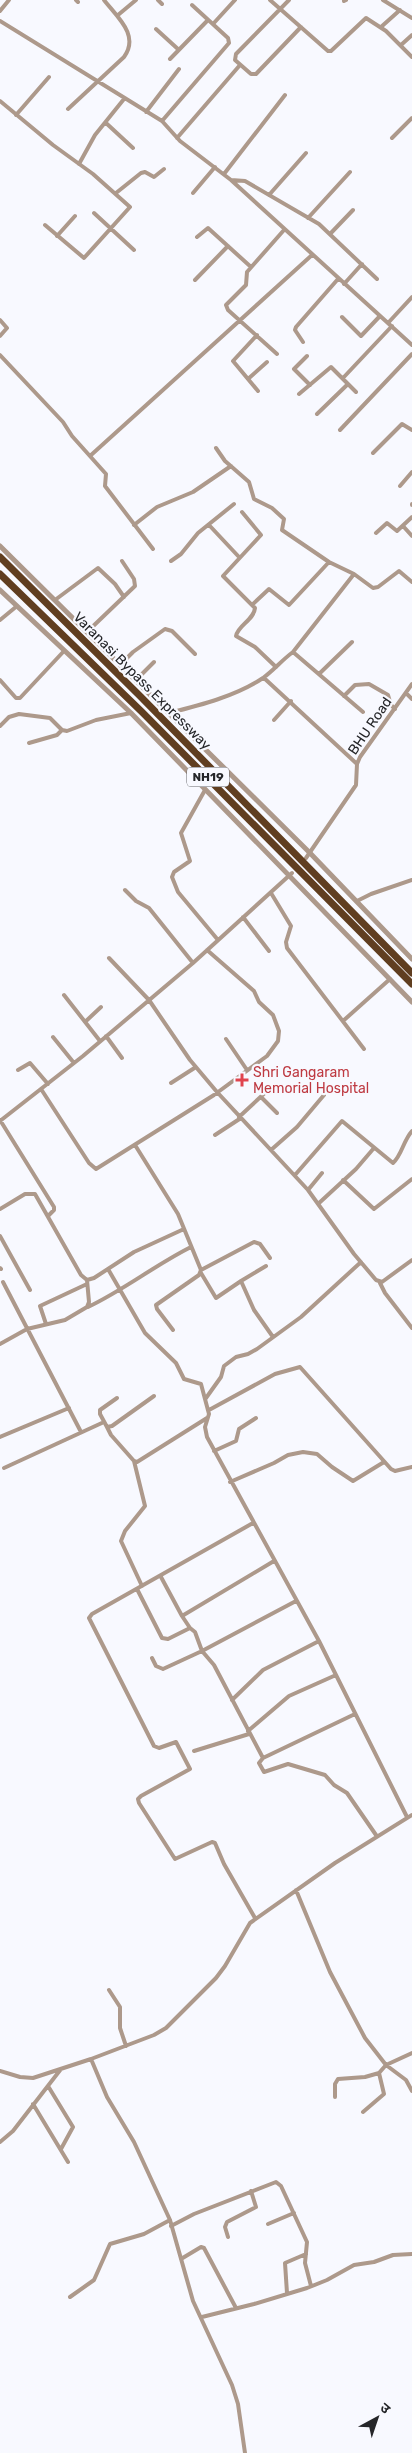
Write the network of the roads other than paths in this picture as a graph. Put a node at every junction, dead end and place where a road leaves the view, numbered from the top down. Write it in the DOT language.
graph roads {
  1 [pos="10,0"];
  2 [pos="104,0"];
  3 [pos="136,0"];
  4 [pos="158,0"];
  5 [pos="235,0"];
  6 [pos="270,0"];
  7 [pos="289,0"];
  8 [pos="383,0"];
  9 [pos="162,4"];
  10 [pos="192,6"];
  11 [pos="280,9"];
  12 [pos="0,10"];
  13 [pos="400,10"];
  14 [pos="118,16"];
  15 [pos="412,18"];
  16 [pos="208,20"];
  17 [pos="0,21"];
  18 [pos="213,24"];
  19 [pos="301,27"];
  20 [pos="381,28"];
  21 [pos="156,29"];
  22 [pos="412,35"];
  23 [pos="401,45"];
  24 [pos="179,50"];
  25 [pos="412,57"];
  26 [pos="170,59"];
  27 [pos="240,65"];
  28 [pos="179,69"];
  29 [pos="49,77"];
  30 [pos="98,83"];
  31 [pos="285,95"];
  32 [pos="124,99"];
  33 [pos="0,101"];
  34 [pos="68,109"];
  35 [pos="146,112"];
  36 [pos="16,115"];
  37 [pos="412,118"];
  38 [pos="162,121"];
  39 [pos="106,123"];
  40 [pos="177,138"];
  41 [pos="392,138"];
  42 [pos="133,148"];
  43 [pos="306,153"];
  44 [pos="79,164"];
  45 [pos="215,167"];
  46 [pos="164,169"];
  47 [pos="350,172"];
  48 [pos="224,174"];
  49 [pos="231,180"];
  50 [pos="116,193"];
  51 [pos="193,193"];
  52 [pos="268,195"];
  53 [pos="353,210"];
  54 [pos="94,213"];
  55 [pos="76,216"];
  56 [pos="308,218"];
  57 [pos="45,225"];
  58 [pos="110,229"];
  59 [pos="284,230"];
  60 [pos="330,234"];
  61 [pos="57,236"];
  62 [pos="197,237"];
  63 [pos="228,246"];
  64 [pos="134,250"];
  65 [pos="312,255"];
  66 [pos="362,264"];
  67 [pos="251,267"];
  68 [pos="338,279"];
  69 [pos="378,279"];
  70 [pos="195,280"];
  71 [pos="344,284"];
  72 [pos="412,298"];
  73 [pos="380,316"];
  74 [pos="342,317"];
  75 [pos="0,320"];
  76 [pos="240,320"];
  77 [pos="390,325"];
  78 [pos="257,335"];
  79 [pos="0,336"];
  80 [pos="303,342"];
  81 [pos="412,344"];
  82 [pos="277,354"];
  83 [pos="412,354"];
  84 [pos="0,356"];
  85 [pos="307,356"];
  86 [pos="266,362"];
  87 [pos="343,378"];
  88 [pos="248,379"];
  89 [pos="348,384"];
  90 [pos="310,385"];
  91 [pos="258,391"];
  92 [pos="356,392"];
  93 [pos="299,394"];
  94 [pos="317,414"];
  95 [pos="340,430"];
  96 [pos="412,430"];
  97 [pos="216,448"];
  98 [pos="373,453"];
  99 [pos="90,456"];
  100 [pos="231,466"];
  101 [pos="412,472"];
  102 [pos="400,486"];
  103 [pos="234,504"];
  104 [pos="242,512"];
  105 [pos="412,517"];
  106 [pos="134,525"];
  107 [pos="209,525"];
  108 [pos="403,526"];
  109 [pos="376,533"];
  110 [pos="412,536"];
  111 [pos="0,546"];
  112 [pos="153,549"];
  113 [pos="0,557"];
  114 [pos="239,557"];
  115 [pos="122,561"];
  116 [pos="171,562"];
  117 [pos="329,562"];
  118 [pos="0,574"];
  119 [pos="354,574"];
  120 [pos="412,582"];
  121 [pos="0,590"];
  122 [pos="124,597"];
  123 [pos="55,600"];
  124 [pos="252,605"];
  125 [pos="16,606"];
  126 [pos="0,620"];
  127 [pos="87,632"];
  128 [pos="352,642"];
  129 [pos="64,651"];
  130 [pos="292,652"];
  131 [pos="195,654"];
  132 [pos="154,662"];
  133 [pos="120,665"];
  134 [pos="276,667"];
  135 [pos="319,674"];
  136 [pos="264,678"];
  137 [pos="0,680"];
  138 [pos="136,680"];
  139 [pos="412,684"];
  140 [pos="406,693"];
  141 [pos="344,696"];
  142 [pos="412,699"];
  143 [pos="290,701"];
  144 [pos="395,708"];
  145 [pos="363,712"];
  146 [pos="131,713"];
  147 [pos="169,713"];
  148 [pos="274,720"];
  149 [pos="0,726"];
  150 [pos="62,730"];
  151 [pos="29,743"];
  152 [pos="357,764"];
  153 [pos="205,790"];
  154 [pos="310,853"];
  155 [pos="306,858"];
  156 [pos="290,875"];
  157 [pos="412,880"];
  158 [pos="125,890"];
  159 [pos="271,894"];
  160 [pos="357,901"];
  161 [pos="243,917"];
  162 [pos="218,940"];
  163 [pos="207,950"];
  164 [pos="269,951"];
  165 [pos="109,958"];
  166 [pos="412,959"];
  167 [pos="194,963"];
  168 [pos="412,973"];
  169 [pos="390,979"];
  170 [pos="412,984"];
  171 [pos="64,995"];
  172 [pos="149,1000"];
  173 [pos="412,1002"];
  174 [pos="101,1007"];
  175 [pos="343,1021"];
  176 [pos="85,1022"];
  177 [pos="106,1036"];
  178 [pos="53,1037"];
  179 [pos="226,1039"];
  180 [pos="100,1041"];
  181 [pos="364,1049"];
  182 [pos="122,1058"];
  183 [pos="74,1063"];
  184 [pos="196,1068"];
  185 [pos="18,1070"];
  186 [pos="247,1070"];
  187 [pos="171,1083"];
  188 [pos="48,1084"];
  189 [pos="41,1090"];
  190 [pos="268,1090"];
  191 [pos="217,1092"];
  192 [pos="324,1095"];
  193 [pos="261,1096"];
  194 [pos="277,1113"];
  195 [pos="240,1117"];
  196 [pos="0,1120"];
  197 [pos="412,1131"];
  198 [pos="216,1136"];
  199 [pos="136,1145"];
  200 [pos="374,1148"];
  201 [pos="271,1150"];
  202 [pos="322,1173"];
  203 [pos="295,1175"];
  204 [pos="412,1179"];
  205 [pos="343,1180"];
  206 [pos="308,1190"];
  207 [pos="318,1204"];
  208 [pos="0,1209"];
  209 [pos="48,1216"];
  210 [pos="184,1229"];
  211 [pos="0,1236"];
  212 [pos="191,1247"];
  213 [pos="270,1258"];
  214 [pos="412,1260"];
  215 [pos="361,1262"];
  216 [pos="266,1266"];
  217 [pos="108,1269"];
  218 [pos="201,1272"];
  219 [pos="241,1281"];
  220 [pos="3,1282"];
  221 [pos="87,1282"];
  222 [pos="380,1283"];
  223 [pos="30,1290"];
  224 [pos="120,1290"];
  225 [pos="88,1307"];
  226 [pos="46,1324"];
  227 [pos="28,1328"];
  228 [pos="412,1328"];
  229 [pos="173,1330"];
  230 [pos="273,1337"];
  231 [pos="0,1344"];
  232 [pos="154,1396"];
  233 [pos="117,1398"];
  234 [pos="206,1398"];
  235 [pos="69,1408"];
  236 [pos="209,1410"];
  237 [pos="208,1418"];
  238 [pos="256,1418"];
  239 [pos="104,1422"];
  240 [pos="107,1427"];
  241 [pos="81,1432"];
  242 [pos="0,1437"];
  243 [pos="214,1451"];
  244 [pos="134,1461"];
  245 [pos="384,1462"];
  246 [pos="412,1467"];
  247 [pos="4,1468"];
  248 [pos="230,1482"];
  249 [pos="253,1523"];
  250 [pos="274,1561"];
  251 [pos="161,1577"];
  252 [pos="142,1586"];
  253 [pos="137,1589"];
  254 [pos="296,1601"];
  255 [pos="182,1616"];
  256 [pos="190,1628"];
  257 [pos="319,1641"];
  258 [pos="202,1651"];
  259 [pos="152,1658"];
  260 [pos="336,1675"];
  261 [pos="232,1700"];
  262 [pos="354,1714"];
  263 [pos="248,1732"];
  264 [pos="194,1751"];
  265 [pos="263,1758"];
  266 [pos="412,1814"];
  267 [pos="407,1817"];
  268 [pos="376,1835"];
  269 [pos="296,1890"];
  270 [pos="255,1918"];
  271 [pos="108,1990"];
  272 [pos="126,2046"];
  273 [pos="412,2053"];
  274 [pos="91,2059"];
  275 [pos="386,2065"];
  276 [pos="61,2069"];
  277 [pos="0,2071"];
  278 [pos="379,2073"];
  279 [pos="48,2086"];
  280 [pos="412,2091"];
  281 [pos="335,2097"];
  282 [pos="33,2104"];
  283 [pos="363,2112"];
  284 [pos="0,2142"];
  285 [pos="60,2149"];
  286 [pos="68,2162"];
  287 [pos="251,2191"];
  288 [pos="294,2213"];
  289 [pos="170,2220"];
  290 [pos="268,2224"];
  291 [pos="172,2226"];
  292 [pos="228,2237"];
  293 [pos="306,2254"];
  294 [pos="412,2254"];
  295 [pos="181,2259"];
  296 [pos="311,2286"];
  297 [pos="288,2293"];
  298 [pos="70,2297"];
  299 [pos="236,2308"];
  300 [pos="202,2317"];
  301 [pos="245,2453"];
  1 -- 12 [label="street"];
  2 -- 14 [label="street"];
  3 -- 14 [label="street"];
  4 -- 9 [label="street"];
  5 -- 18 [label="street"];
  6 -- 11 [label="street"];
  7 -- 11 [label="street"];
  8 -- 13 [label="street"];
  10 -- 16 [label="street"];
  11 -- 19 [label="street"];
  11 -- 27 [label="street"];
  13 -- 15 [label="street"];
  13 -- 20 [label="street"];
  14 -- 30 [label="street"];
  16 -- 18 [label="street"];
  16 -- 24 [label="street"];
  17 -- 30 [label="street"];
  18 -- 38 [label="street"];
  19 -- 20 [label="street"];
  19 -- 27 [label="street"];
  20 -- 23 [label="street"];
  21 -- 24 [label="street"];
  22 -- 23 [label="street"];
  23 -- 25 [label="street"];
  24 -- 26 [label="street"];
  27 -- 40 [label="street"];
  28 -- 35 [label="street"];
  29 -- 36 [label="street"];
  30 -- 32 [label="street"];
  30 -- 34 [label="street"];
  31 -- 48 [label="street"];
  32 -- 35 [label="street"];
  32 -- 39 [label="street"];
  33 -- 36 [label="street"];
  35 -- 38 [label="street"];
  36 -- 44 [label="street"];
  37 -- 41 [label="street"];
  38 -- 40 [label="street"];
  39 -- 42 [label="street"];
  39 -- 44 [label="street"];
  40 -- 45 [label="street"];
  43 -- 52 [label="street"];
  44 -- 50 [label="street"];
  45 -- 48 [label="street"];
  45 -- 51 [label="street"];
  46 -- 50 [label="street"];
  47 -- 56 [label="street"];
  48 -- 49 [label="street"];
  49 -- 52 [label="street"];
  49 -- 59 [label="street"];
  50 -- 58 [label="street"];
  52 -- 56 [label="street"];
  53 -- 60 [label="street"];
  54 -- 58 [label="street"];
  55 -- 61 [label="street"];
  56 -- 60 [label="street"];
  57 -- 61 [label="street"];
  58 -- 61 [label="street"];
  58 -- 64 [label="street"];
  59 -- 65 [label="street"];
  59 -- 67 [label="street"];
  60 -- 66 [label="street"];
  62 -- 63 [label="street"];
  63 -- 67 [label="street"];
  63 -- 70 [label="street"];
  65 -- 68 [label="street"];
  65 -- 76 [label="street"];
  66 -- 69 [label="street"];
  66 -- 71 [label="street"];
  67 -- 76 [label="street"];
  68 -- 71 [label="street"];
  68 -- 80 [label="street"];
  71 -- 73 [label="street"];
  72 -- 77 [label="street"];
  73 -- 74 [label="street"];
  73 -- 77 [label="street"];
  75 -- 79 [label="street"];
  76 -- 78 [label="street"];
  76 -- 99 [label="street"];
  77 -- 81 [label="street"];
  77 -- 87 [label="street"];
  78 -- 82 [label="street"];
  78 -- 88 [label="street"];
  83 -- 95 [label="street"];
  84 -- 99 [label="street"];
  85 -- 90 [label="street"];
  86 -- 88 [label="street"];
  87 -- 89 [label="street"];
  87 -- 90 [label="street"];
  88 -- 91 [label="street"];
  89 -- 92 [label="street"];
  89 -- 94 [label="street"];
  90 -- 93 [label="street"];
  96 -- 98 [label="street"];
  97 -- 100 [label="street"];
  99 -- 106 [label="street"];
  100 -- 106 [label="street"];
  100 -- 117 [label="street"];
  101 -- 102 [label="street"];
  103 -- 107 [label="street"];
  104 -- 114 [label="street"];
  105 -- 108 [label="street"];
  106 -- 112 [label="street"];
  107 -- 114 [label="street"];
  107 -- 116 [label="street"];
  108 -- 109 [label="street"];
  108 -- 110 [label="street"];
  111 -- 123 [label="street"];
  113 -- 168 [label="highway, Varanasi Bypass Expressway / NH19"];
  114 -- 124 [label="street"];
  115 -- 122 [label="street"];
  117 -- 119 [label="street"];
  117 -- 124 [label="street"];
  118 -- 170 [label="highway, Varanasi Bypass Expressway / NH19"];
  119 -- 120 [label="street"];
  119 -- 130 [label="street"];
  121 -- 125 [label="street"];
  122 -- 123 [label="street"];
  122 -- 127 [label="street"];
  123 -- 127 [label="street"];
  124 -- 134 [label="street"];
  125 -- 126 [label="street"];
  125 -- 129 [label="street"];
  127 -- 133 [label="street"];
  128 -- 135 [label="street"];
  129 -- 137 [label="street"];
  129 -- 146 [label="street"];
  130 -- 134 [label="street"];
  130 -- 135 [label="street"];
  131 -- 133 [label="street"];
  132 -- 138 [label="street"];
  133 -- 138 [label="street"];
  134 -- 136 [label="street"];
  135 -- 141 [label="street"];
  136 -- 143 [label="street"];
  136 -- 147 [label="street"];
  138 -- 147 [label="street"];
  139 -- 140 [label="street, BHU Road"];
  140 -- 142 [label="street"];
  140 -- 144 [label="street, BHU Road"];
  141 -- 144 [label="street"];
  141 -- 145 [label="street"];
  143 -- 148 [label="street"];
  143 -- 152 [label="street"];
  144 -- 152 [label="street, BHU Road"];
  146 -- 150 [label="street"];
  146 -- 153 [label="street"];
  147 -- 154 [label="street"];
  149 -- 150 [label="street"];
  150 -- 151 [label="street"];
  152 -- 154 [label="street, BHU Road"];
  153 -- 156 [label="street"];
  153 -- 162 [label="street"];
  154 -- 155 [label="street, BHU Road"];
  154 -- 160 [label="street"];
  156 -- 159 [label="street"];
  156 -- 169 [label="street"];
  157 -- 160 [label="street"];
  158 -- 167 [label="street"];
  159 -- 161 [label="street"];
  159 -- 175 [label="street"];
  160 -- 166 [label="street"];
  161 -- 162 [label="street"];
  161 -- 164 [label="street"];
  162 -- 163 [label="street"];
  163 -- 167 [label="street"];
  163 -- 186 [label="street"];
  165 -- 172 [label="street"];
  167 -- 172 [label="street"];
  169 -- 173 [label="street"];
  169 -- 175 [label="street"];
  171 -- 176 [label="street"];
  172 -- 177 [label="street"];
  172 -- 184 [label="street"];
  174 -- 176 [label="street"];
  175 -- 181 [label="street"];
  176 -- 180 [label="street"];
  177 -- 180 [label="street"];
  177 -- 182 [label="street"];
  178 -- 183 [label="street"];
  179 -- 186 [label="street"];
  180 -- 183 [label="street"];
  183 -- 188 [label="street"];
  184 -- 187 [label="street"];
  184 -- 191 [label="street"];
  185 -- 188 [label="street"];
  186 -- 191 [label="street"];
  188 -- 189 [label="street"];
  189 -- 196 [label="street"];
  189 -- 199 [label="street"];
  190 -- 193 [label="street"];
  191 -- 195 [label="street"];
  191 -- 199 [label="street"];
  192 -- 201 [label="street"];
  193 -- 194 [label="street"];
  193 -- 195 [label="street"];
  195 -- 198 [label="street"];
  195 -- 201 [label="street"];
  196 -- 209 [label="street"];
  197 -- 200 [label="street"];
  199 -- 210 [label="street"];
  200 -- 203 [label="street"];
  200 -- 205 [label="street"];
  201 -- 203 [label="street"];
  202 -- 206 [label="street"];
  203 -- 206 [label="street"];
  204 -- 205 [label="street"];
  205 -- 207 [label="street"];
  206 -- 207 [label="street"];
  207 -- 215 [label="street"];
  208 -- 209 [label="street"];
  209 -- 221 [label="street"];
  210 -- 212 [label="street"];
  210 -- 217 [label="street"];
  211 -- 223 [label="street"];
  212 -- 218 [label="street"];
  212 -- 224 [label="street"];
  213 -- 218 [label="street"];
  214 -- 222 [label="street"];
  215 -- 222 [label="street"];
  215 -- 230 [label="street"];
  216 -- 219 [label="street"];
  217 -- 221 [label="street"];
  217 -- 224 [label="street"];
  218 -- 219 [label="street"];
  218 -- 229 [label="street"];
  219 -- 230 [label="street"];
  220 -- 227 [label="street"];
  221 -- 225 [label="street"];
  221 -- 226 [label="street"];
  222 -- 228 [label="street"];
  224 -- 225 [label="street"];
  224 -- 234 [label="street"];
  225 -- 226 [label="street"];
  226 -- 227 [label="street"];
  227 -- 231 [label="street"];
  227 -- 235 [label="street"];
  230 -- 234 [label="street"];
  232 -- 240 [label="street"];
  233 -- 239 [label="street"];
  234 -- 236 [label="street"];
  235 -- 241 [label="street"];
  235 -- 242 [label="street"];
  236 -- 237 [label="street"];
  236 -- 245 [label="street"];
  237 -- 243 [label="street"];
  237 -- 244 [label="street"];
  238 -- 243 [label="street"];
  239 -- 240 [label="street"];
  239 -- 241 [label="street"];
  240 -- 244 [label="street"];
  241 -- 247 [label="street"];
  243 -- 248 [label="street"];
  244 -- 252 [label="street"];
  245 -- 246 [label="street"];
  245 -- 248 [label="street"];
  248 -- 249 [label="street"];
  249 -- 250 [label="street"];
  249 -- 251 [label="street"];
  250 -- 254 [label="street"];
  250 -- 255 [label="street"];
  251 -- 252 [label="street"];
  251 -- 255 [label="street"];
  252 -- 253 [label="street"];
  253 -- 256 [label="street"];
  253 -- 270 [label="street"];
  254 -- 257 [label="street"];
  254 -- 258 [label="street"];
  255 -- 256 [label="street"];
  256 -- 258 [label="street"];
  257 -- 260 [label="street"];
  257 -- 261 [label="street"];
  258 -- 259 [label="street"];
  258 -- 261 [label="street"];
  260 -- 262 [label="street"];
  260 -- 263 [label="street"];
  261 -- 263 [label="street"];
  262 -- 265 [label="street"];
  262 -- 267 [label="street"];
  263 -- 264 [label="street"];
  263 -- 265 [label="street"];
  265 -- 268 [label="street"];
  266 -- 267 [label="street"];
  267 -- 268 [label="street"];
  268 -- 269 [label="street"];
  269 -- 270 [label="street"];
  269 -- 275 [label="street"];
  270 -- 272 [label="street"];
  271 -- 272 [label="street"];
  272 -- 274 [label="street"];
  273 -- 275 [label="street"];
  274 -- 276 [label="street"];
  274 -- 289 [label="street"];
  275 -- 278 [label="street"];
  275 -- 280 [label="street"];
  276 -- 277 [label="street"];
  276 -- 279 [label="street"];
  278 -- 281 [label="street"];
  278 -- 283 [label="street"];
  279 -- 282 [label="street"];
  279 -- 285 [label="street"];
  282 -- 284 [label="street"];
  282 -- 285 [label="street"];
  285 -- 286 [label="street"];
  287 -- 288 [label="street"];
  287 -- 291 [label="street"];
  287 -- 292 [label="street"];
  288 -- 290 [label="street"];
  288 -- 293 [label="street"];
  289 -- 291 [label="street"];
  289 -- 298 [label="street"];
  291 -- 295 [label="street"];
  293 -- 296 [label="street"];
  293 -- 297 [label="street"];
  294 -- 296 [label="street"];
  295 -- 299 [label="street"];
  295 -- 300 [label="street"];
  296 -- 297 [label="street"];
  297 -- 299 [label="street"];
  299 -- 300 [label="street"];
  300 -- 301 [label="street"];
}
